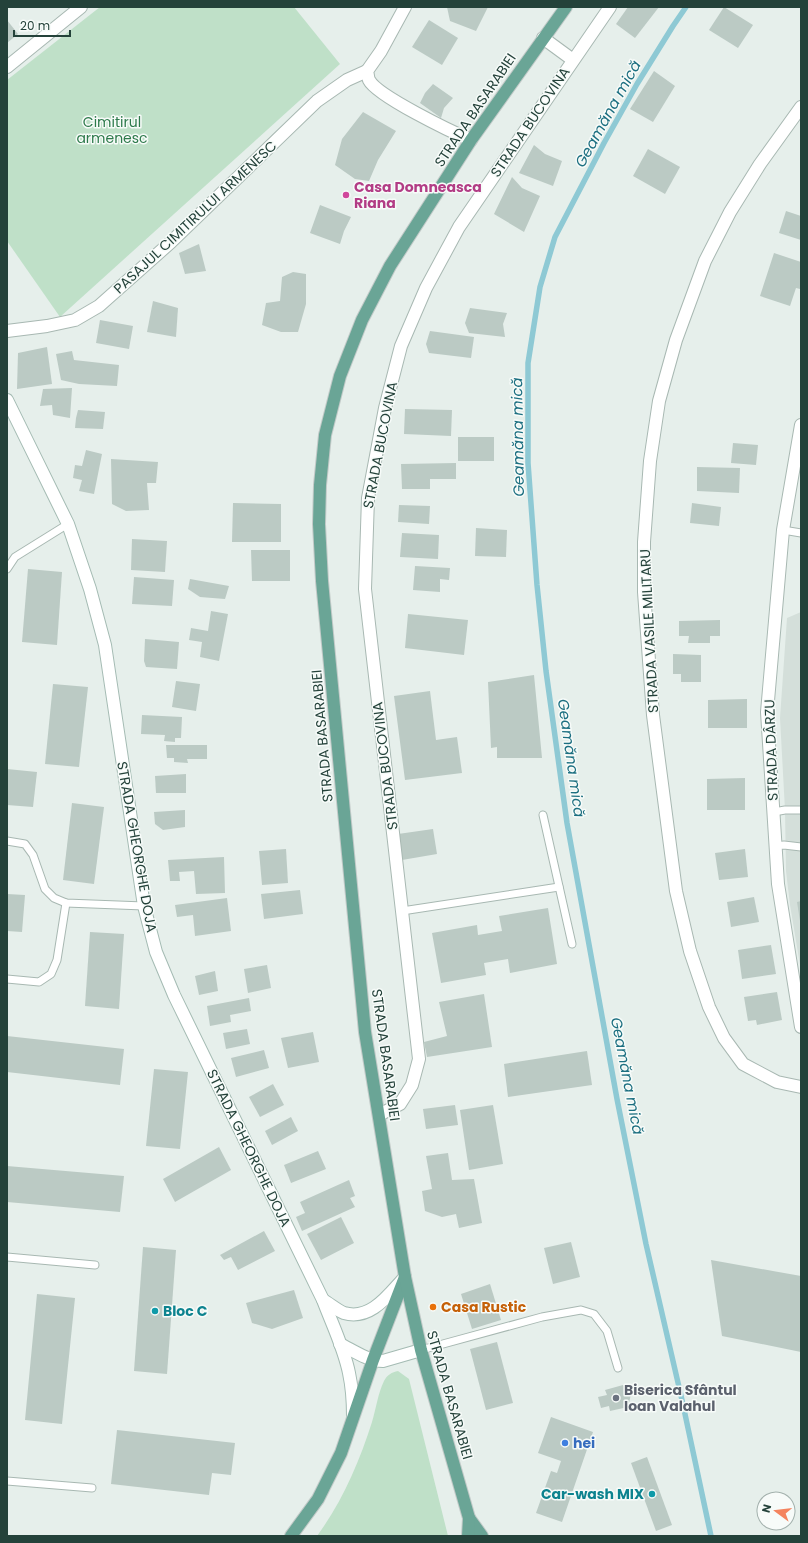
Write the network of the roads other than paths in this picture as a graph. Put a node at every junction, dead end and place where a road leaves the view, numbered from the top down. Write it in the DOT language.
graph roads {
  1 [pos="81,7"];
  2 [pos="405,7"];
  3 [pos="566,7"];
  4 [pos="610,7"];
  5 [pos="543,38"];
  6 [pos="573,60"];
  7 [pos="7,66"];
  8 [pos="367,71"];
  9 [pos="801,107"];
  10 [pos="471,140"];
  11 [pos="7,331"];
  12 [pos="7,400"];
  13 [pos="801,425"];
  14 [pos="68,524"];
  15 [pos="783,530"];
  16 [pos="801,533"];
  17 [pos="7,569"];
  18 [pos="801,810"];
  19 [pos="774,812"];
  20 [pos="543,816"];
  21 [pos="7,841"];
  22 [pos="774,846"];
  23 [pos="801,847"];
  24 [pos="559,887"];
  25 [pos="66,903"];
  26 [pos="144,906"];
  27 [pos="402,911"];
  28 [pos="572,944"];
  29 [pos="7,979"];
  30 [pos="801,1026"];
  31 [pos="801,1087"];
  32 [pos="379,1115"];
  33 [pos="7,1257"];
  34 [pos="95,1265"];
  35 [pos="405,1278"];
  36 [pos="323,1300"];
  37 [pos="340,1344"];
  38 [pos="421,1350"];
  39 [pos="373,1360"];
  40 [pos="618,1368"];
  41 [pos="353,1419"];
  42 [pos="7,1482"];
  43 [pos="92,1488"];
  44 [pos="469,1518"];
  45 [pos="291,1536"];
  46 [pos="468,1536"];
  47 [pos="482,1536"];
  1 -- 7 [label="street"];
  2 -- 8 [label="street"];
  3 -- 5 [label="main road, STRADA BASARABIEI"];
  4 -- 6 [label="street, STRADA BUCOVINA"];
  5 -- 6 [label="street"];
  5 -- 10 [label="main road, STRADA BASARABIEI"];
  6 -- 27 [label="street, STRADA BUCOVINA"];
  8 -- 10 [label="street"];
  8 -- 11 [label="street, PASAJUL CIMITIRULUI ARMENESC"];
  9 -- 31 [label="street, STRADA VASILE MILITARU"];
  10 -- 32 [label="main road, STRADA BASARABIEI"];
  12 -- 14 [label="street, STRADA GHEORGHE DOJA"];
  13 -- 15 [label="street, STRADA DÂRZU"];
  14 -- 17 [label="lane"];
  14 -- 26 [label="street, STRADA GHEORGHE DOJA"];
  15 -- 16 [label="lane"];
  15 -- 19 [label="street, STRADA DÂRZU"];
  18 -- 19 [label="lane"];
  19 -- 22 [label="street, STRADA DÂRZU"];
  20 -- 24 [label="lane"];
  21 -- 25 [label="lane"];
  22 -- 23 [label="lane"];
  22 -- 30 [label="street, STRADA DÂRZU"];
  24 -- 27 [label="lane"];
  24 -- 28 [label="lane"];
  25 -- 26 [label="lane"];
  25 -- 29 [label="lane"];
  26 -- 36 [label="street, STRADA GHEORGHE DOJA"];
  27 -- 32 [label="street, STRADA BUCOVINA"];
  32 -- 35 [label="main road, STRADA BASARABIEI"];
  33 -- 34 [label="lane"];
  35 -- 36 [label="street"];
  35 -- 38 [label="main road, STRADA BASARABIEI"];
  35 -- 39 [label="main road"];
  36 -- 37 [label="street, STRADA GHEORGHE DOJA"];
  37 -- 39 [label="street"];
  37 -- 41 [label="street, STRADA GHEORGHE DOJA"];
  38 -- 39 [label="street"];
  38 -- 40 [label="lane"];
  38 -- 44 [label="main road, STRADA BASARABIEI"];
  39 -- 41 [label="main road"];
  41 -- 45 [label="main road"];
  42 -- 43 [label="lane"];
  44 -- 46 [label="main road"];
  44 -- 47 [label="main road"];
}
